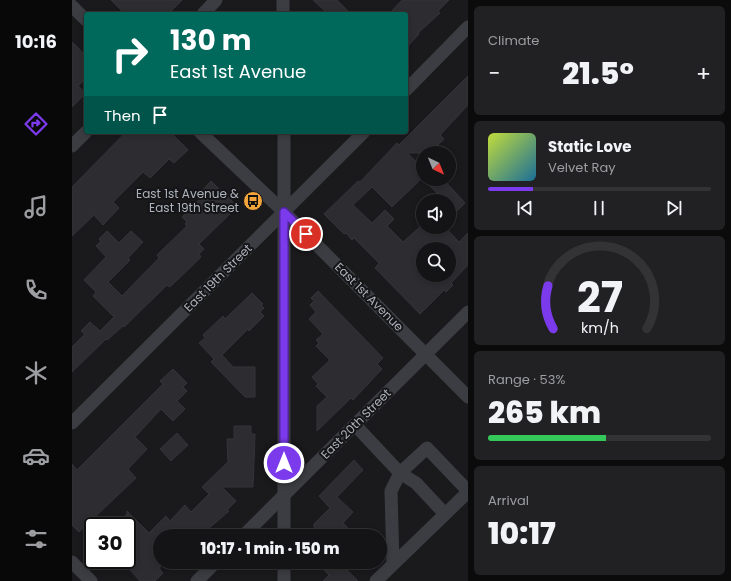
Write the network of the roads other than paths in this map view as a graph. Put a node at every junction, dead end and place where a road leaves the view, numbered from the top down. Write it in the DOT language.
graph roads {
  1 [pos="216,0"];
  2 [pos="283,0"];
  3 [pos="72,6"];
  4 [pos="205,12"];
  5 [pos="283,12"];
  6 [pos="84,18"];
  7 [pos="468,27"];
  8 [pos="408,88"];
  9 [pos="84,134"];
  10 [pos="202,134"];
  11 [pos="284,134"];
  12 [pos="362,134"];
  13 [pos="72,146"];
  14 [pos="284,212"];
  15 [pos="468,312"];
  16 [pos="425,354"];
  17 [pos="468,397"];
  18 [pos="72,423"];
  19 [pos="355,425"];
  20 [pos="400,473"];
  21 [pos="468,492"];
  22 [pos="285,495"];
  23 [pos="445,514"];
  24 [pos="250,529"];
  25 [pos="284,529"];
  26 [pos="72,562"];
  27 [pos="394,564"];
  28 [pos="209,569"];
  29 [pos="284,569"];
  30 [pos="91,581"];
  31 [pos="197,581"];
  32 [pos="284,581"];
  33 [pos="376,581"];
  1 -- 4 [label="street"];
  2 -- 5 [label="street"];
  3 -- 6 [label="street"];
  7 -- 8 [label="street"];
  9 -- 13 [label="street"];
  10 -- 14 [label="street, East 1st Avenue"];
  11 -- 14 [label="street"];
  12 -- 14 [label="street, East 19th Street"];
  14 -- 16 [label="street, East 1st Avenue"];
  14 -- 18 [label="street, East 19th Street"];
  14 -- 22 [label="street"];
  15 -- 16 [label="street, East 20th Street"];
  16 -- 17 [label="street, East 1st Avenue"];
  16 -- 19 [label="street, East 20th Street"];
  19 -- 20 [label="street"];
  19 -- 22 [label="street, East 20th Street"];
  20 -- 21 [label="street"];
  20 -- 23 [label="street"];
  20 -- 27 [label="street"];
  21 -- 23 [label="street"];
  22 -- 24 [label="street, East 20th Street"];
  22 -- 25 [label="street"];
  23 -- 27 [label="street"];
  26 -- 30 [label="street"];
  27 -- 33 [label="street"];
  28 -- 31 [label="street"];
  29 -- 32 [label="street"];
}
